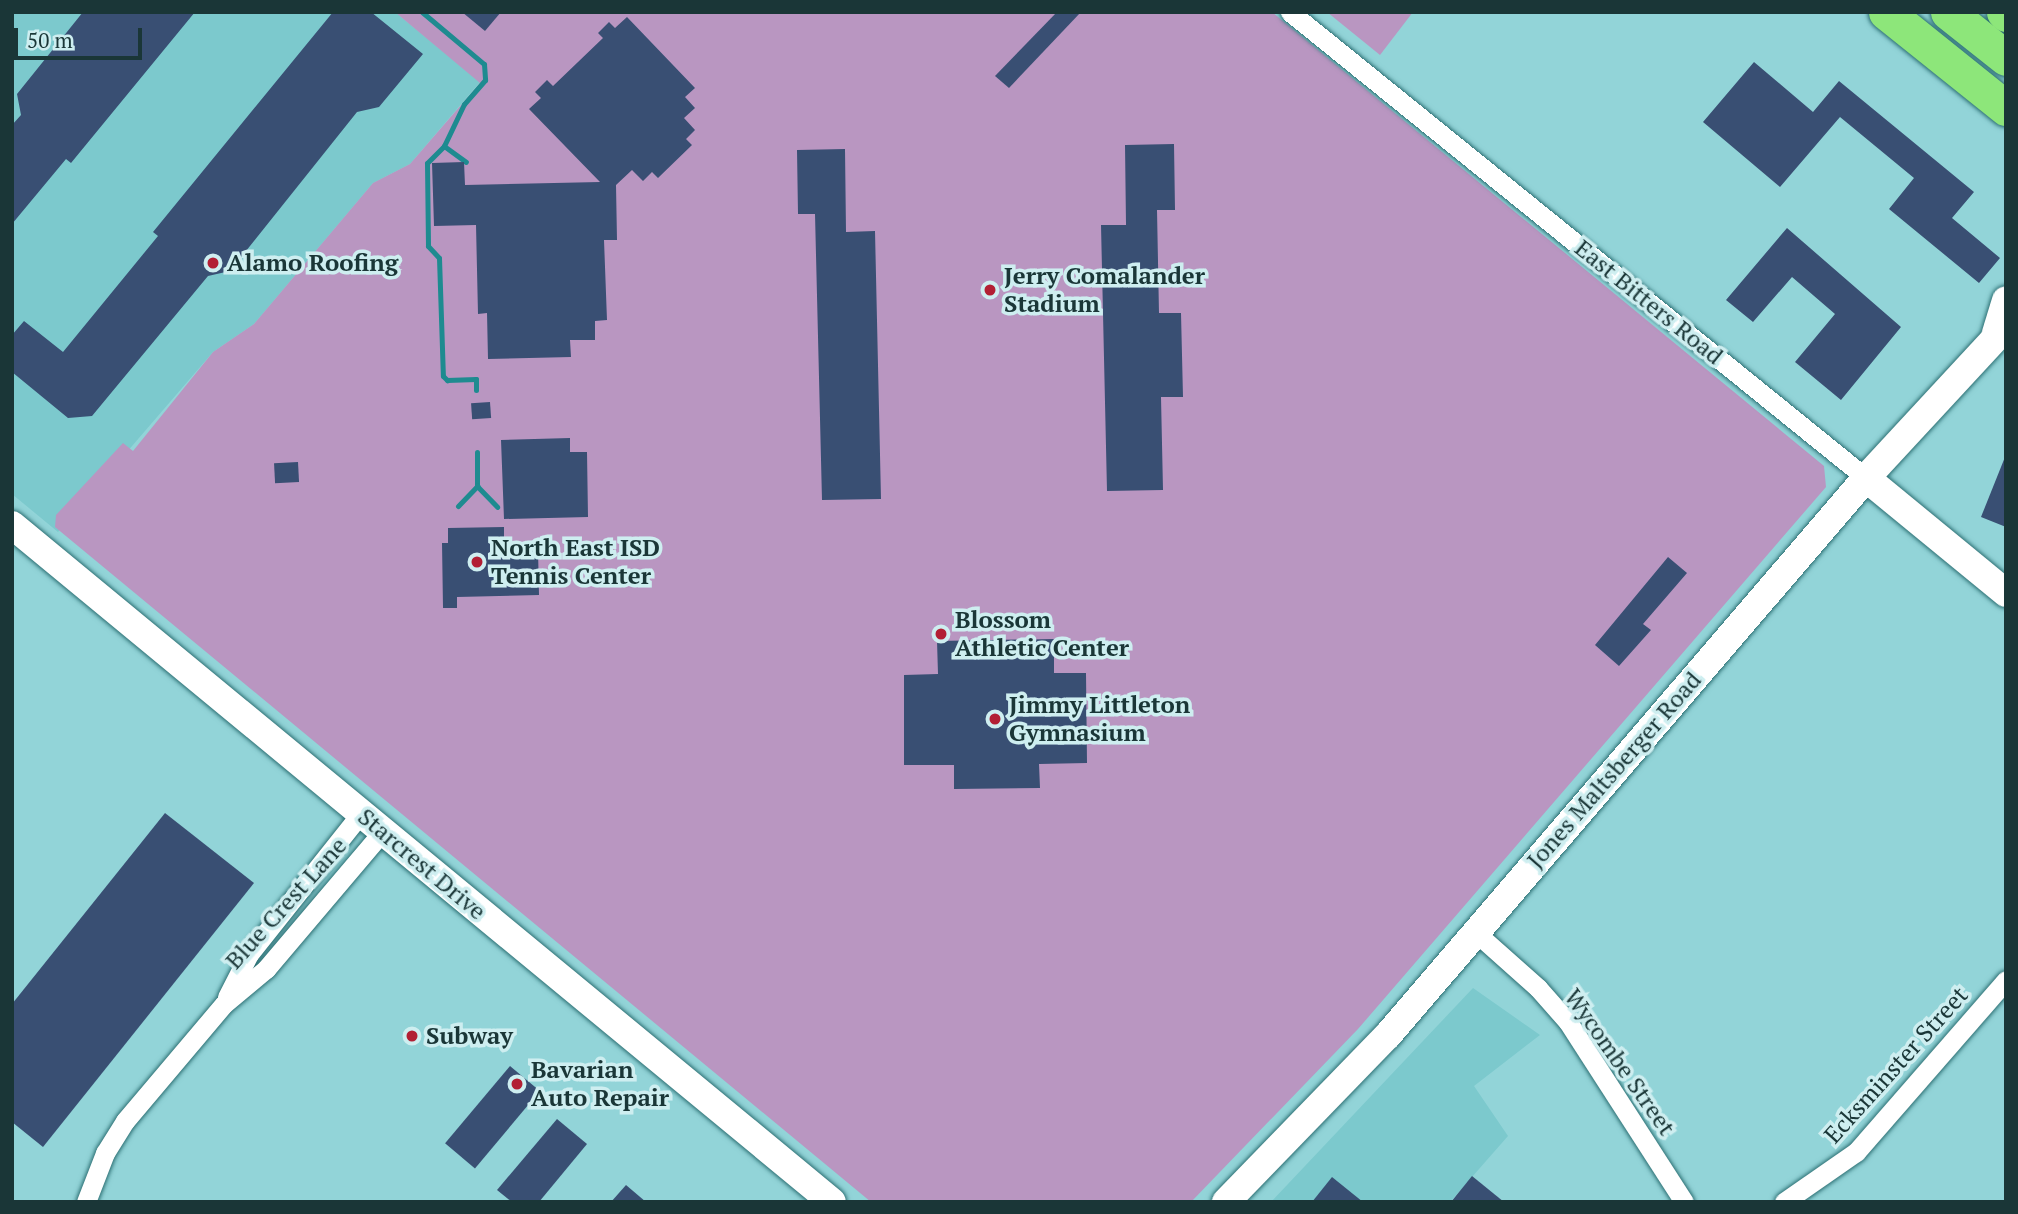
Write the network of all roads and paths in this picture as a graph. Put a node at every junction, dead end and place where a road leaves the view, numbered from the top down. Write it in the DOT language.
graph roads {
  1 [pos="1290,12"];
  2 [pos="1886,12"];
  3 [pos="1948,12"];
  4 [pos="2006,58"];
  5 [pos="2006,108"];
  6 [pos="2006,300"];
  7 [pos="2001,330"];
  8 [pos="1867,478"];
  9 [pos="12,525"];
  10 [pos="2006,593"];
  11 [pos="361,813"];
  12 [pos="383,831"];
  13 [pos="1474,931"];
  14 [pos="2006,980"];
  15 [pos="224,1004"];
  16 [pos="86,1202"];
  17 [pos="832,1202"];
  18 [pos="1226,1202"];
  19 [pos="1684,1202"];
  20 [pos="1784,1202"];
  1 -- 8 [label="street, East Bitters Road"];
  2 -- 5 [label="highway"];
  3 -- 4 [label="highway"];
  6 -- 7 [label="main road, Jones Maltsberger Road"];
  7 -- 8 [label="main road, Jones Maltsberger Road"];
  8 -- 10 [label="main road, East Bitters Road"];
  8 -- 13 [label="main road, Jones Maltsberger Road"];
  9 -- 11 [label="main road, Starcrest Drive"];
  11 -- 12 [label="main road, Starcrest Drive"];
  11 -- 15 [label="street, Blue Crest Lane"];
  12 -- 15 [label="street, Blue Crest Lane"];
  12 -- 17 [label="main road, Starcrest Drive"];
  13 -- 18 [label="main road, Jones Maltsberger Road"];
  13 -- 19 [label="street, Wycombe Street"];
  14 -- 20 [label="street, Ecksminster Street"];
  15 -- 16 [label="street, Blue Crest Lane"];
}
